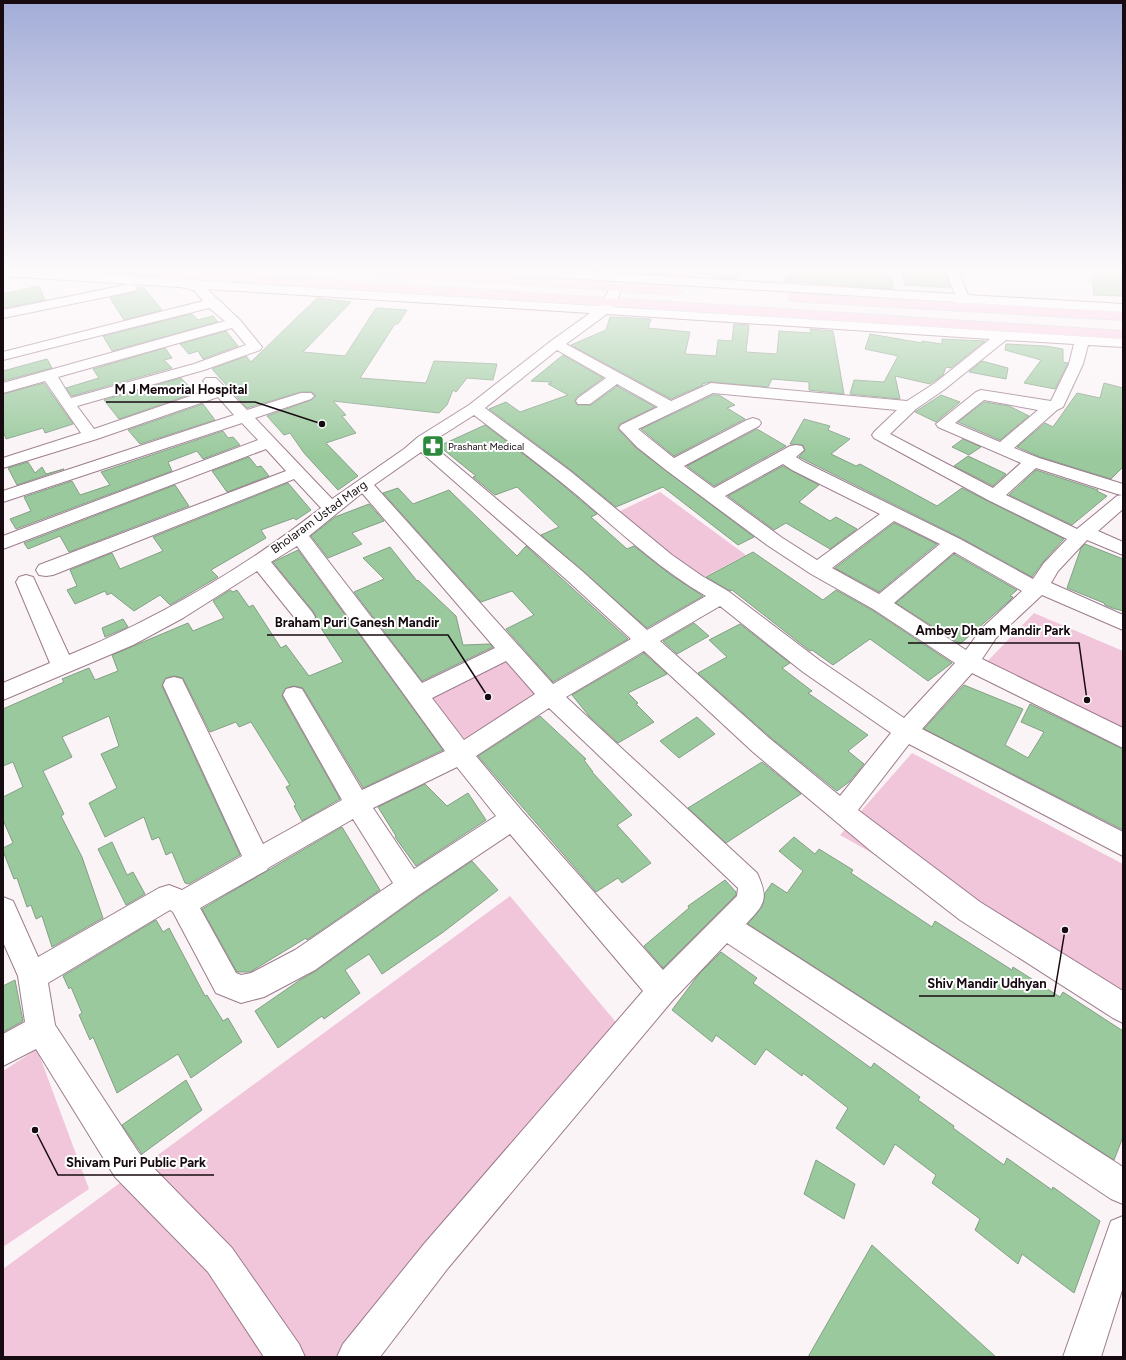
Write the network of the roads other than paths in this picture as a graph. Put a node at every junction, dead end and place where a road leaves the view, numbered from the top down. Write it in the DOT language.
graph roads {
  1 [pos="100,331"];
  2 [pos="205,331"];
  3 [pos="242,331"];
  4 [pos="572,331"];
  5 [pos="938,331"];
  6 [pos="1058,331"];
  7 [pos="1002,336"];
  8 [pos="1123,336"];
  9 [pos="1082,340"];
  10 [pos="1123,343"];
  11 [pos="556,344"];
  12 [pos="3,356"];
  13 [pos="199,367"];
  14 [pos="49,376"];
  15 [pos="616,378"];
  16 [pos="3,388"];
  17 [pos="221,391"];
  18 [pos="306,396"];
  19 [pos="584,401"];
  20 [pos="67,404"];
  21 [pos="910,406"];
  22 [pos="670,407"];
  23 [pos="1051,407"];
  24 [pos="476,408"];
  25 [pos="244,416"];
  26 [pos="753,423"];
  27 [pos="91,436"];
  28 [pos="268,442"];
  29 [pos="420,443"];
  30 [pos="1002,449"];
  31 [pos="1033,462"];
  32 [pos="3,463"];
  33 [pos="672,466"];
  34 [pos="298,472"];
  35 [pos="364,484"];
  36 [pos="1123,490"];
  37 [pos="713,496"];
  38 [pos="994,496"];
  39 [pos="3,497"];
  40 [pos="1123,500"];
  41 [pos="330,508"];
  42 [pos="892,514"];
  43 [pos="299,535"];
  44 [pos="1083,535"];
  45 [pos="3,543"];
  46 [pos="953,543"];
  47 [pos="1123,549"];
  48 [pos="259,560"];
  49 [pos="818,569"];
  50 [pos="46,570"];
  51 [pos="26,582"];
  52 [pos="1037,587"];
  53 [pos="721,596"];
  54 [pos="880,604"];
  55 [pos="305,617"];
  56 [pos="1123,623"];
  57 [pos="646,641"];
  58 [pos="509,650"];
  59 [pos="969,662"];
  60 [pos="63,667"];
  61 [pos="174,685"];
  62 [pos="3,692"];
  63 [pos="294,695"];
  64 [pos="418,695"];
  65 [pos="550,696"];
  66 [pos="906,731"];
  67 [pos="1123,739"];
  68 [pos="461,754"];
  69 [pos="357,804"];
  70 [pos="842,812"];
  71 [pos="513,819"];
  72 [pos="1123,845"];
  73 [pos="258,862"];
  74 [pos="410,886"];
  75 [pos="183,903"];
  76 [pos="4,916"];
  77 [pos="725,926"];
  78 [pos="32,976"];
  79 [pos="662,991"];
  80 [pos="1123,1008"];
  81 [pos="41,1030"];
  82 [pos="3,1051"];
  83 [pos="1123,1187"];
  84 [pos="1123,1233"];
  85 [pos="286,1357"];
  86 [pos="356,1357"];
  87 [pos="1082,1357"];
  1 -- 12 [label="street"];
  2 -- 14 [label="street"];
  3 -- 13 [label="street"];
  4 -- 11 [label="street, Bholaram Ustad Marg"];
  5 -- 7 [label="street"];
  6 -- 8 [label="main road"];
  7 -- 9 [label="street"];
  7 -- 21 [label="street"];
  9 -- 10 [label="street"];
  9 -- 23 [label="street"];
  11 -- 15 [label="street"];
  11 -- 24 [label="street, Bholaram Ustad Marg"];
  13 -- 17 [label="street"];
  13 -- 20 [label="street"];
  14 -- 16 [label="street"];
  14 -- 20 [label="street"];
  15 -- 19 [label="street"];
  15 -- 22 [label="street"];
  17 -- 25 [label="street"];
  17 -- 27 [label="street"];
  18 -- 25 [label="street"];
  20 -- 27 [label="street"];
  21 -- 22 [label="street"];
  21 -- 38 [label="street"];
  22 -- 33 [label="street"];
  23 -- 30 [label="street"];
  23 -- 30 [label="street"];
  24 -- 29 [label="street, Bholaram Ustad Marg"];
  24 -- 53 [label="street"];
  25 -- 28 [label="street"];
  25 -- 39 [label="street"];
  26 -- 33 [label="street"];
  27 -- 32 [label="street"];
  28 -- 34 [label="street"];
  28 -- 45 [label="street"];
  29 -- 35 [label="street, Bholaram Ustad Marg"];
  29 -- 57 [label="street"];
  30 -- 31 [label="street"];
  31 -- 36 [label="street"];
  31 -- 38 [label="street"];
  33 -- 37 [label="street"];
  34 -- 41 [label="street"];
  34 -- 50 [label="street"];
  35 -- 41 [label="street, Bholaram Ustad Marg"];
  35 -- 58 [label="street"];
  37 -- 42 [label="street"];
  37 -- 49 [label="street"];
  38 -- 44 [label="street"];
  40 -- 44 [label="street"];
  41 -- 43 [label="street, Bholaram Ustad Marg"];
  42 -- 46 [label="street"];
  42 -- 49 [label="street"];
  43 -- 48 [label="street, Bholaram Ustad Marg"];
  43 -- 64 [label="street"];
  44 -- 47 [label="street"];
  44 -- 52 [label="street"];
  46 -- 52 [label="street"];
  46 -- 54 [label="street"];
  48 -- 55 [label="street"];
  48 -- 60 [label="street, Bholaram Ustad Marg"];
  49 -- 54 [label="street"];
  51 -- 60 [label="street"];
  52 -- 56 [label="street"];
  52 -- 59 [label="street"];
  53 -- 57 [label="street"];
  53 -- 66 [label="street"];
  54 -- 59 [label="street"];
  57 -- 65 [label="street"];
  57 -- 70 [label="street"];
  58 -- 64 [label="street"];
  58 -- 65 [label="street"];
  59 -- 66 [label="street"];
  59 -- 67 [label="street"];
  60 -- 62 [label="street, Bholaram Ustad Marg"];
  61 -- 73 [label="street"];
  63 -- 69 [label="street"];
  64 -- 68 [label="street"];
  65 -- 68 [label="street"];
  65 -- 77 [label="street"];
  66 -- 70 [label="street"];
  66 -- 72 [label="street"];
  68 -- 69 [label="street"];
  68 -- 71 [label="street"];
  69 -- 73 [label="street"];
  69 -- 74 [label="street"];
  70 -- 80 [label="street"];
  71 -- 74 [label="street"];
  71 -- 79 [label="street"];
  73 -- 75 [label="street"];
  74 -- 75 [label="street"];
  75 -- 78 [label="street"];
  76 -- 78 [label="street"];
  77 -- 79 [label="street"];
  77 -- 83 [label="street"];
  78 -- 81 [label="street"];
  79 -- 86 [label="street"];
  81 -- 82 [label="street"];
  81 -- 85 [label="street"];
  84 -- 87 [label="street"];
}
